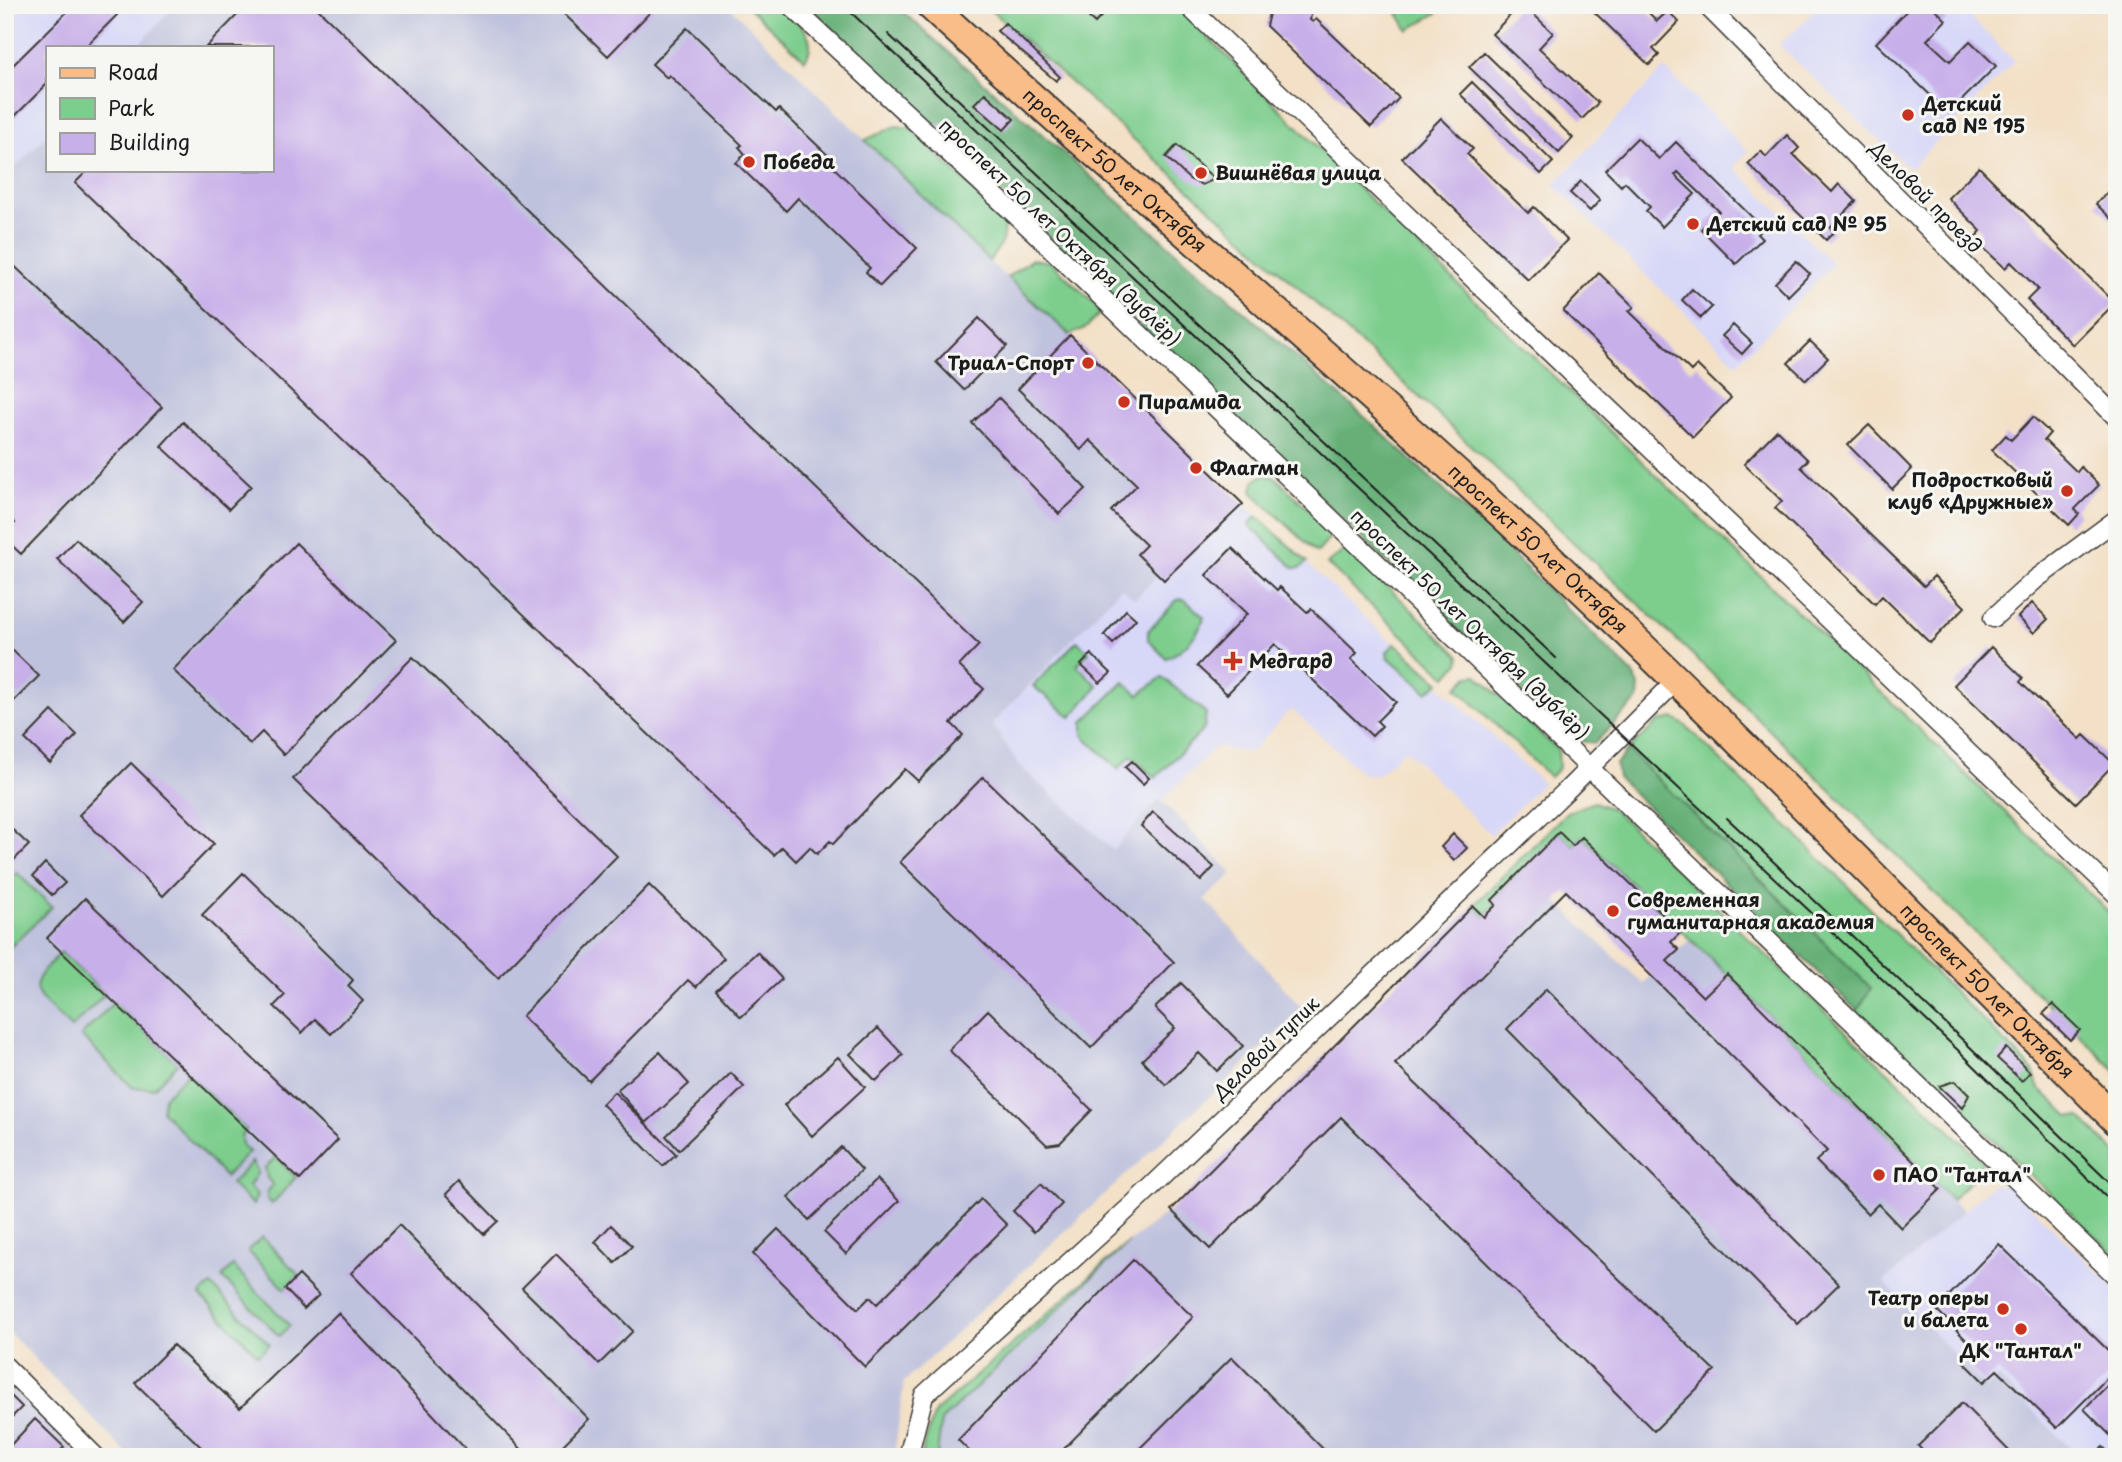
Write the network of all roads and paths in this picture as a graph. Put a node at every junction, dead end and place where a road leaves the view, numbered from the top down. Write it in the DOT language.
graph roads {
  1 [pos="790,5"];
  2 [pos="930,5"];
  3 [pos="1187,5"];
  4 [pos="1706,5"];
  5 [pos="2117,418"];
  6 [pos="2117,519"];
  7 [pos="1993,618"];
  8 [pos="1676,681"];
  9 [pos="1590,769"];
  10 [pos="2117,895"];
  11 [pos="2117,1121"];
  12 [pos="2117,1277"];
  13 [pos="5,1366"];
  14 [pos="96,1457"];
  15 [pos="908,1457"];
  1 -- 9 [label="street, проспект 50 лет Октября (дублёр)"];
  2 -- 8 [label="main road, проспект 50 лет Октября"];
  3 -- 10 [label="street"];
  4 -- 5 [label="street, Деловой проезд"];
  6 -- 7 [label="street"];
  8 -- 9 [label="street, Деловой тупик"];
  8 -- 11 [label="main road, проспект 50 лет Октября"];
  9 -- 12 [label="street, проспект 50 лет Октября (дублёр)"];
  9 -- 15 [label="street, Деловой тупик"];
  13 -- 14 [label="street"];
}
